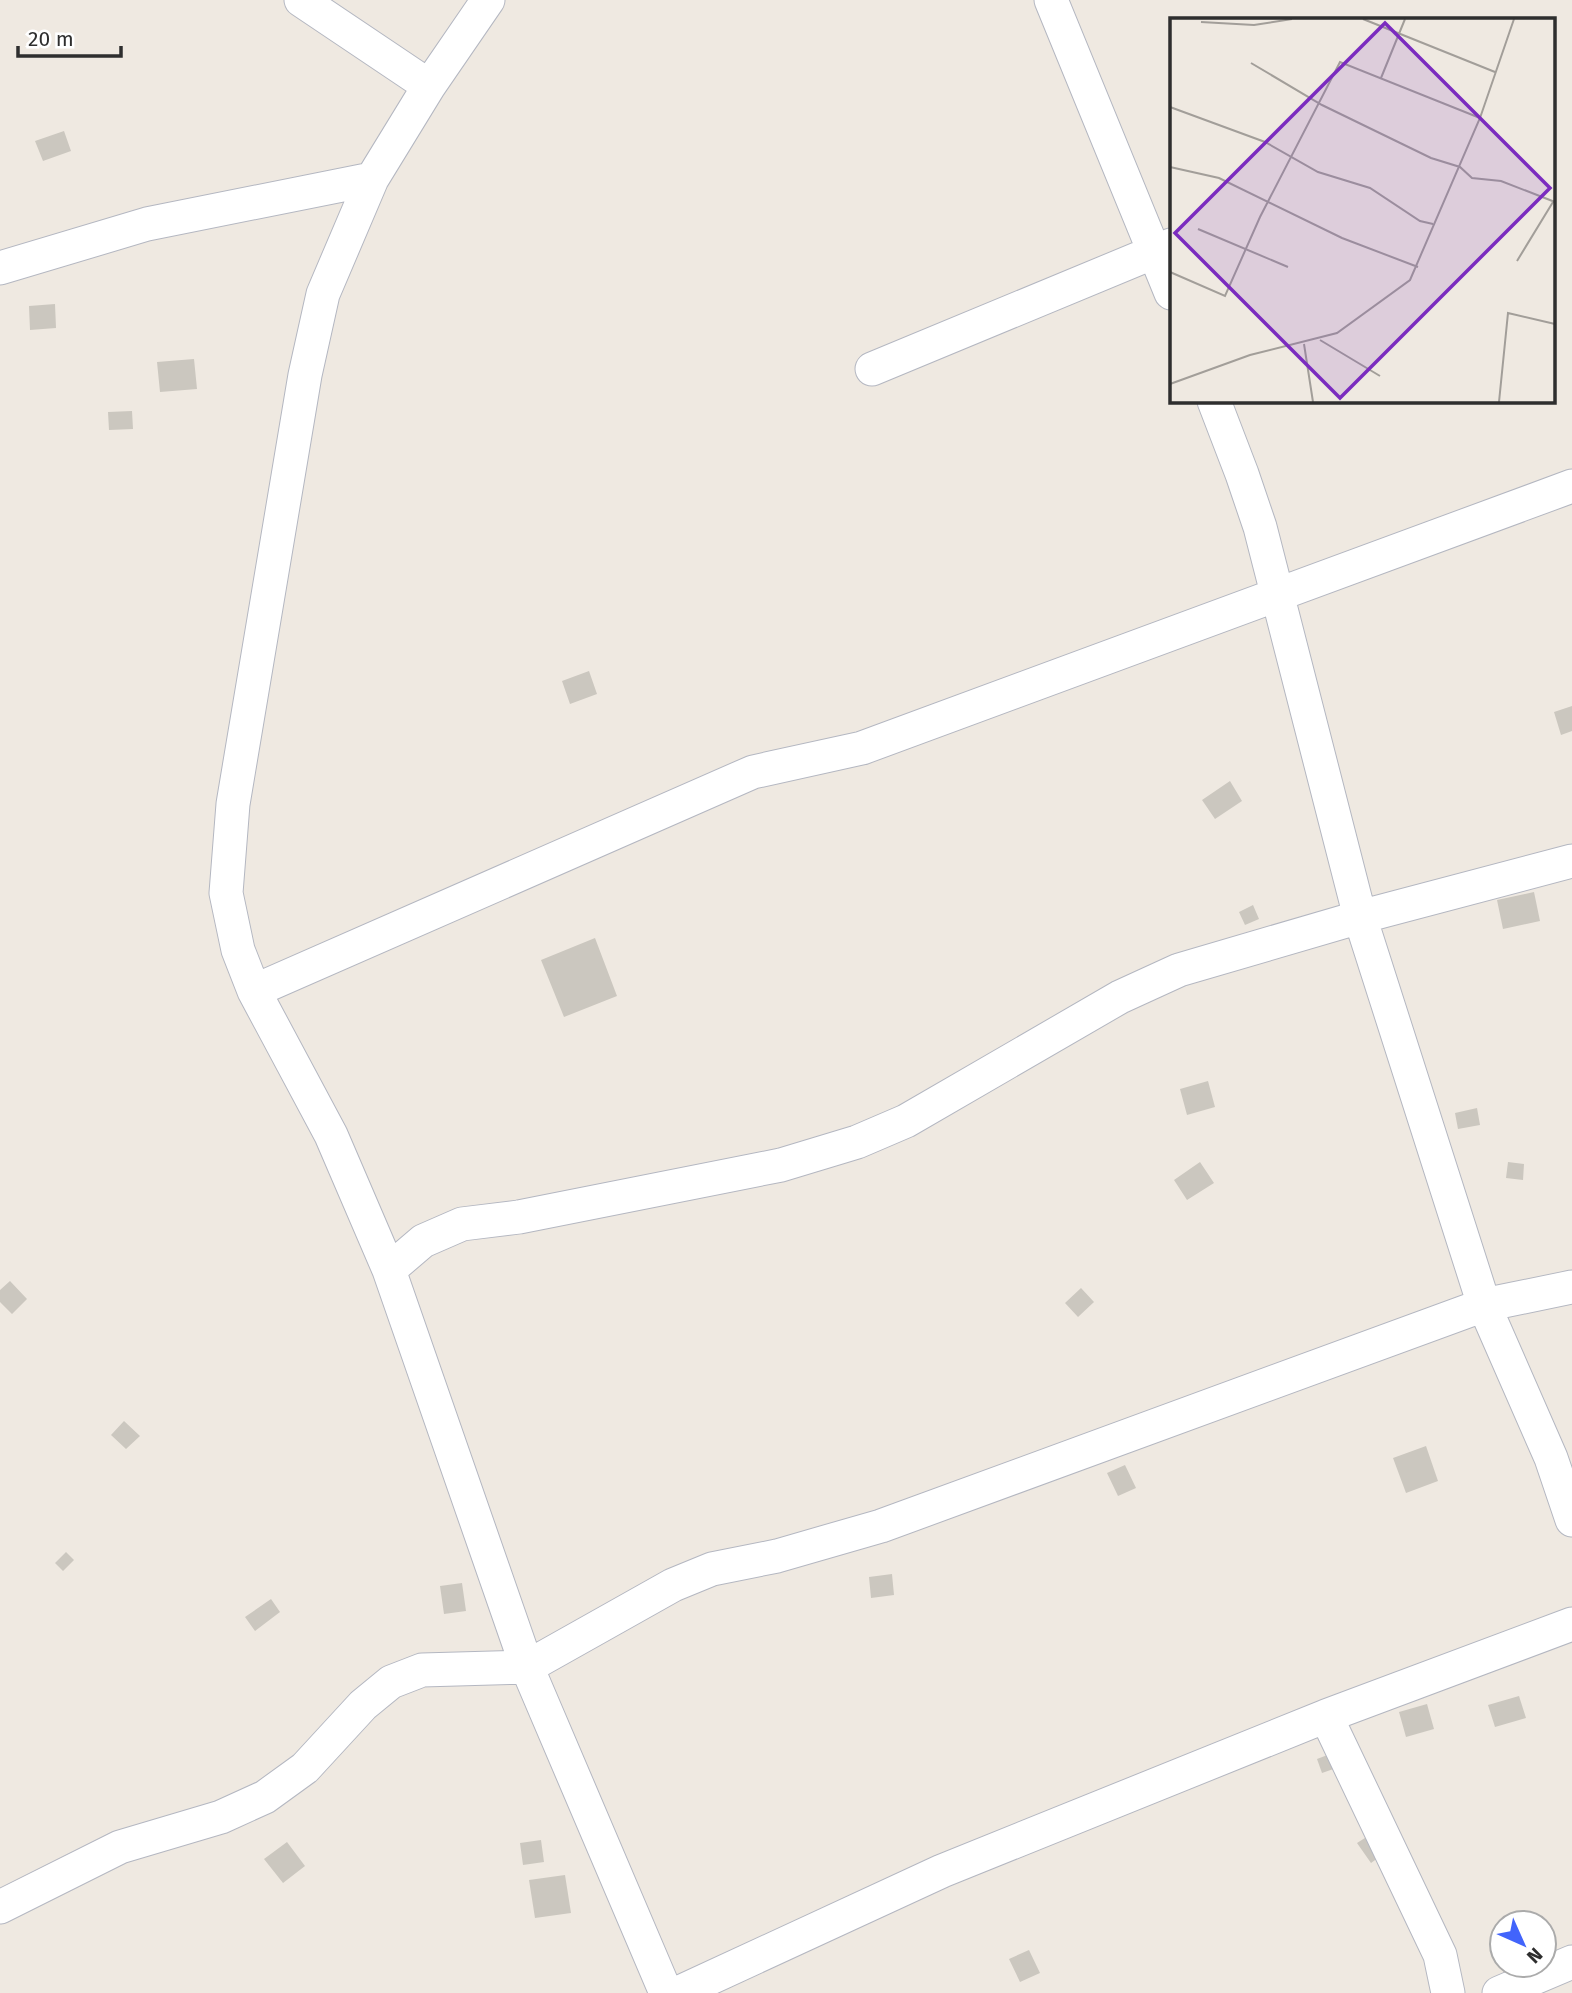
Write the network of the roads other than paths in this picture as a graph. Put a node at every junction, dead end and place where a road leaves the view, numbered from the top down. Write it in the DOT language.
graph roads {
  1 [pos="301,0"];
  2 [pos="488,0"];
  3 [pos="1051,0"];
  4 [pos="429,86"];
  5 [pos="372,179"];
  6 [pos="1163,248"];
  7 [pos="0,268"];
  8 [pos="1170,287"];
  9 [pos="872,369"];
  10 [pos="1214,402"];
  11 [pos="1572,486"];
  12 [pos="1278,594"];
  13 [pos="1572,861"];
  14 [pos="1360,917"];
  15 [pos="254,991"];
  16 [pos="388,1270"];
  17 [pos="1572,1287"];
  18 [pos="1484,1305"];
  19 [pos="1572,1520"];
  20 [pos="1572,1624"];
  21 [pos="527,1667"];
  22 [pos="1326,1716"];
  23 [pos="0,1908"];
  24 [pos="1572,1962"];
  25 [pos="666,1993"];
  26 [pos="678,1993"];
  27 [pos="1448,1993"];
  28 [pos="1499,1993"];
  1 -- 4 [label="street"];
  2 -- 4 [label="street"];
  3 -- 6 [label="street"];
  4 -- 5 [label="street"];
  5 -- 7 [label="street"];
  5 -- 15 [label="street"];
  6 -- 8 [label="street"];
  6 -- 9 [label="street"];
  10 -- 12 [label="street"];
  11 -- 12 [label="street"];
  12 -- 14 [label="street"];
  12 -- 15 [label="street"];
  13 -- 14 [label="street"];
  14 -- 16 [label="street"];
  14 -- 18 [label="street"];
  15 -- 16 [label="street"];
  16 -- 21 [label="street"];
  17 -- 18 [label="street"];
  18 -- 19 [label="street"];
  18 -- 21 [label="street"];
  20 -- 22 [label="street"];
  21 -- 23 [label="street"];
  21 -- 25 [label="street"];
  22 -- 26 [label="street"];
  22 -- 27 [label="street"];
  24 -- 28 [label="street"];
}
